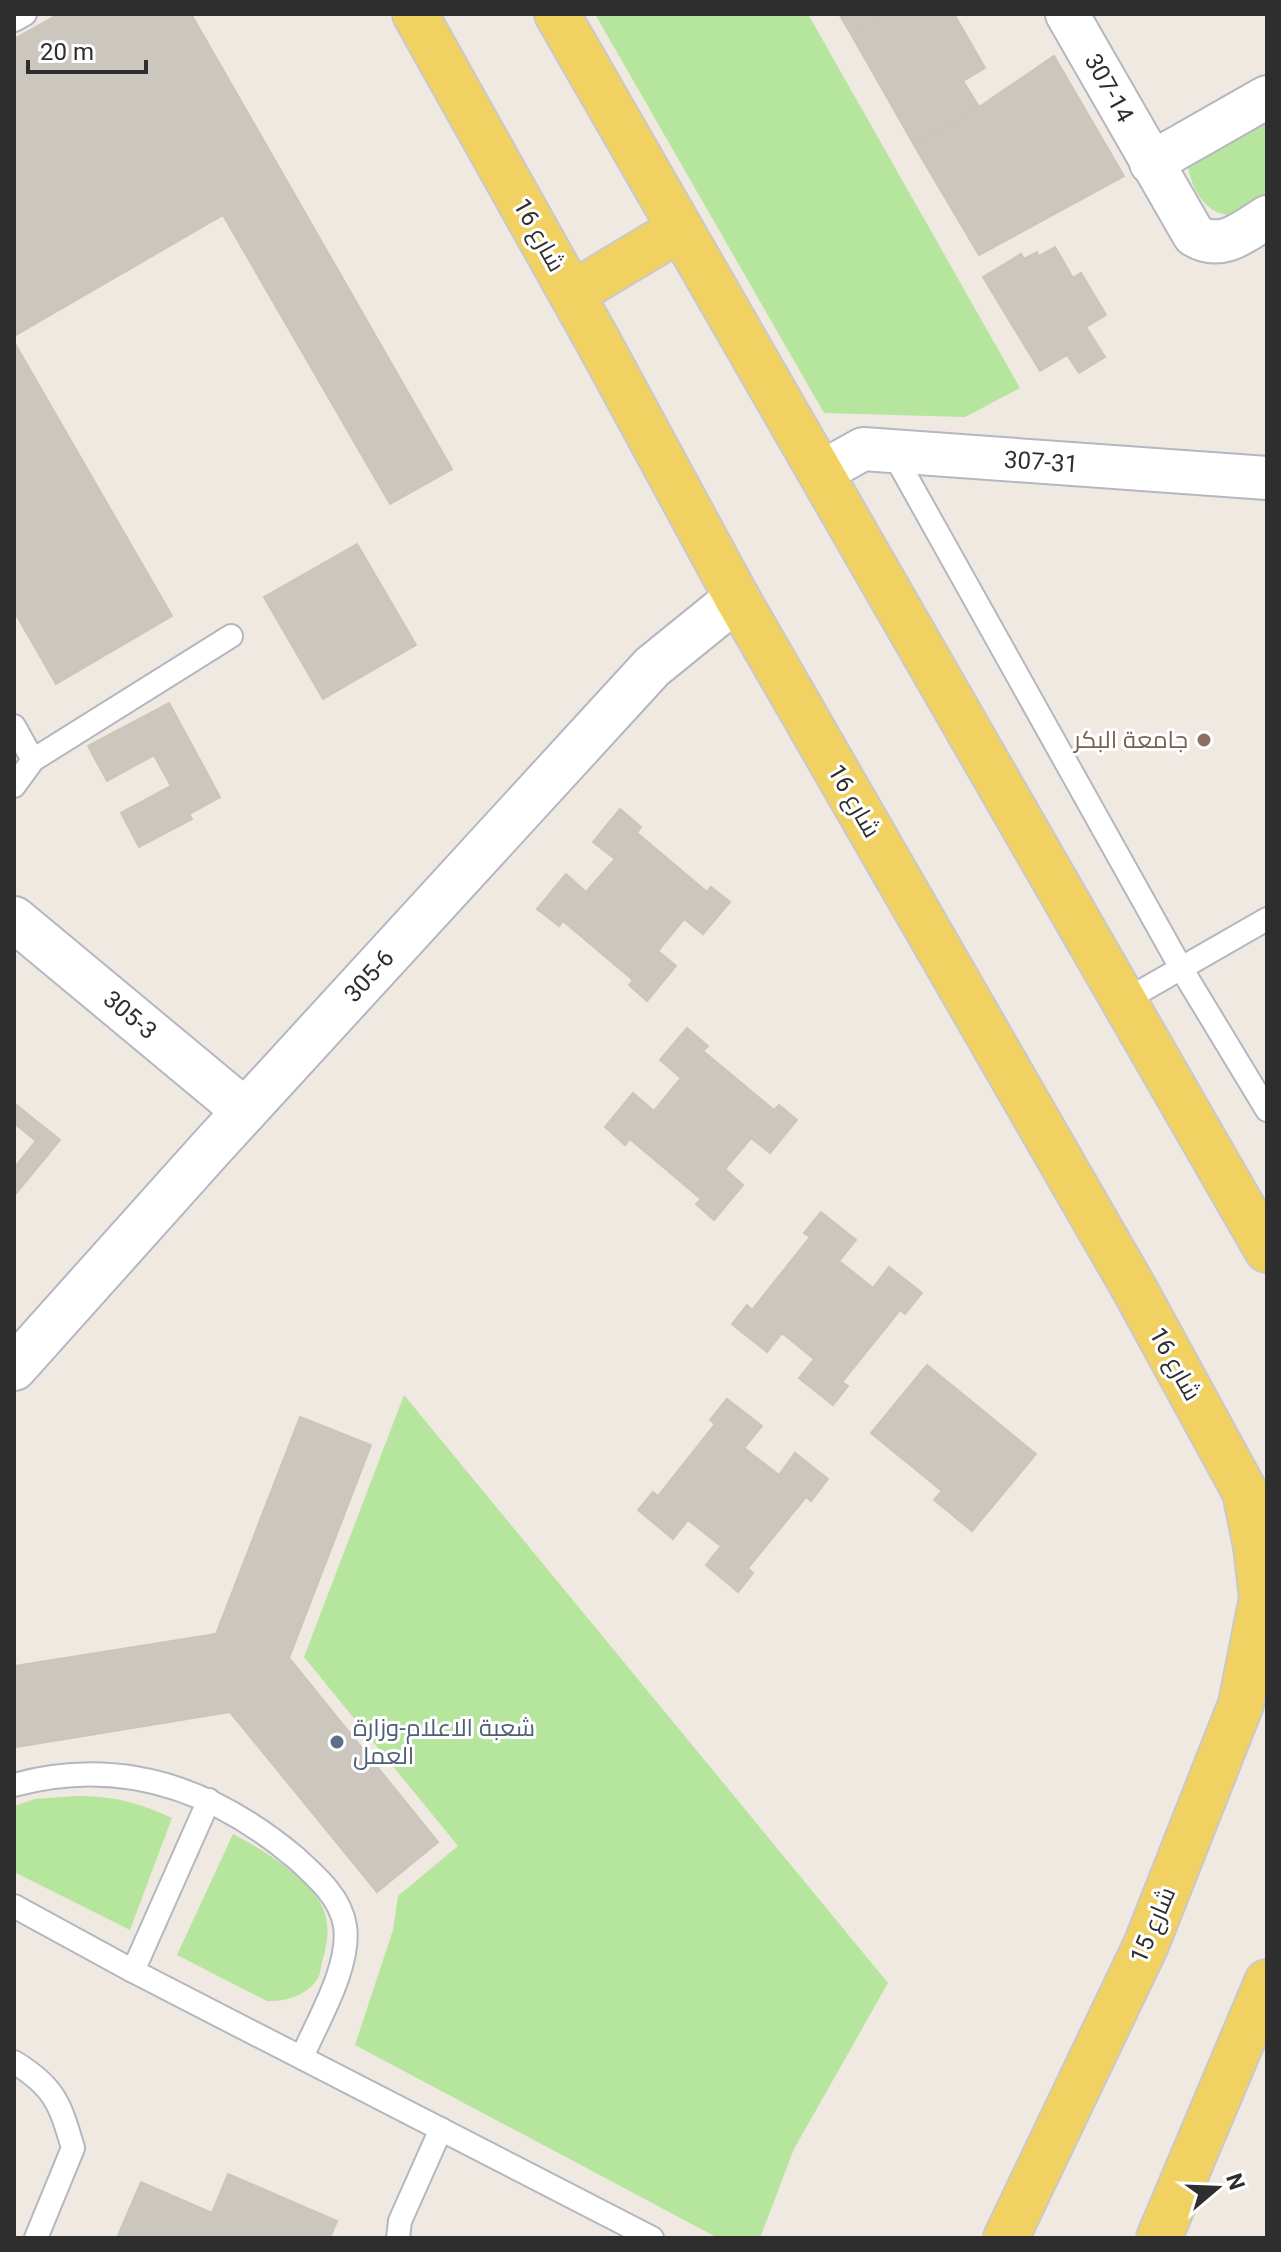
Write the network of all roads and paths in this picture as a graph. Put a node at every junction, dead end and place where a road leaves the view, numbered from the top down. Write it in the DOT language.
graph roads {
  1 [pos="25,14"];
  2 [pos="415,14"];
  3 [pos="557,14"];
  4 [pos="1067,14"];
  5 [pos="14,20"];
  6 [pos="1267,97"];
  7 [pos="1151,163"];
  8 [pos="1267,217"];
  9 [pos="680,229"];
  10 [pos="572,294"];
  11 [pos="892,451"];
  12 [pos="820,473"];
  13 [pos="1267,478"];
  14 [pos="737,598"];
  15 [pos="231,636"];
  16 [pos="14,726"];
  17 [pos="33,760"];
  18 [pos="14,786"];
  19 [pos="14,919"];
  20 [pos="1267,919"];
  21 [pos="1181,968"];
  22 [pos="1124,1001"];
  23 [pos="1267,1110"];
  24 [pos="245,1111"];
  25 [pos="1267,1250"];
  26 [pos="14,1368"];
  27 [pos="1262,1598"];
  28 [pos="14,1785"];
  29 [pos="209,1800"];
  30 [pos="14,1906"];
  31 [pos="133,1971"];
  32 [pos="1267,1982"];
  33 [pos="302,2057"];
  34 [pos="14,2062"];
  35 [pos="441,2129"];
  36 [pos="36,2238"];
  37 [pos="398,2238"];
  38 [pos="652,2238"];
  39 [pos="1006,2238"];
  40 [pos="1159,2238"];
  1 -- 5 [label="lane"];
  2 -- 10 [label="main road, شارع 16"];
  3 -- 9 [label="main road"];
  4 -- 7 [label="street, 307-14"];
  6 -- 7 [label="street"];
  7 -- 8 [label="street, 307-14"];
  9 -- 10 [label="main road"];
  9 -- 12 [label="main road"];
  10 -- 14 [label="main road, شارع 16"];
  11 -- 12 [label="street, 307-31"];
  11 -- 13 [label="street, 307-31"];
  11 -- 21 [label="lane"];
  12 -- 22 [label="main road"];
  14 -- 24 [label="street, 305-6"];
  14 -- 27 [label="main road, شارع 16"];
  15 -- 17 [label="lane"];
  16 -- 17 [label="lane"];
  17 -- 18 [label="lane"];
  19 -- 24 [label="street, 305-3"];
  20 -- 21 [label="lane"];
  21 -- 22 [label="lane"];
  21 -- 23 [label="lane"];
  22 -- 25 [label="main road"];
  24 -- 26 [label="street, 305-6"];
  27 -- 39 [label="main road, شارع 15"];
  28 -- 29 [label="lane"];
  29 -- 31 [label="lane"];
  29 -- 33 [label="lane"];
  30 -- 31 [label="lane"];
  31 -- 33 [label="lane"];
  32 -- 40 [label="main road"];
  33 -- 35 [label="lane"];
  34 -- 36 [label="lane"];
  35 -- 37 [label="lane"];
  35 -- 38 [label="lane"];
}
